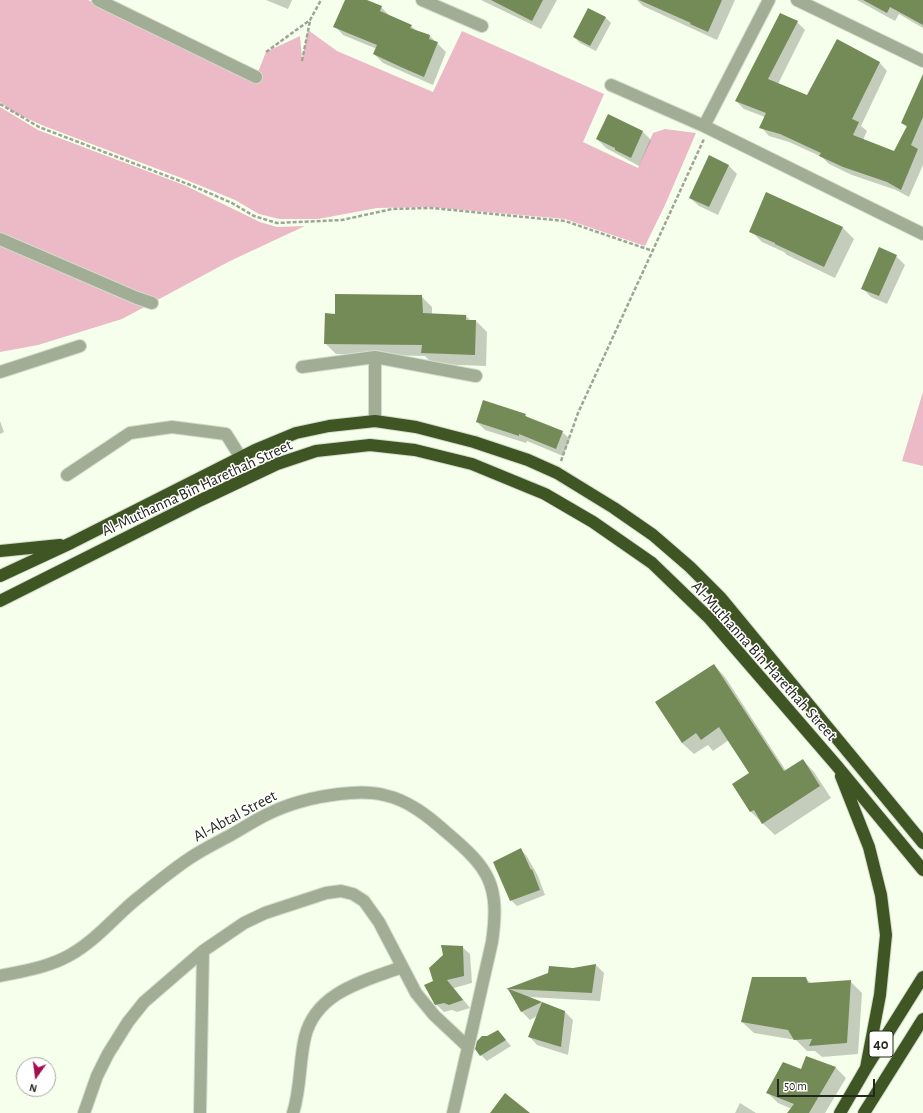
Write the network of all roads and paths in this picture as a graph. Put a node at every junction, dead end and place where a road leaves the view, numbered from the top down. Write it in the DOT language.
graph roads {
  1 [pos="98,0"];
  2 [pos="321,0"];
  3 [pos="422,0"];
  4 [pos="769,0"];
  5 [pos="796,0"];
  6 [pos="310,20"];
  7 [pos="482,26"];
  8 [pos="266,52"];
  9 [pos="302,61"];
  10 [pos="923,61"];
  11 [pos="256,77"];
  12 [pos="611,84"];
  13 [pos="0,104"];
  14 [pos="706,128"];
  15 [pos="923,234"];
  16 [pos="0,239"];
  17 [pos="652,251"];
  18 [pos="152,303"];
  19 [pos="80,346"];
  20 [pos="375,357"];
  21 [pos="302,367"];
  22 [pos="0,372"];
  23 [pos="476,376"];
  24 [pos="375,421"];
  25 [pos="241,458"];
  26 [pos="557,473"];
  27 [pos="67,475"];
  28 [pos="71,543"];
  29 [pos="0,551"];
  30 [pos="0,576"];
  31 [pos="0,601"];
  32 [pos="837,766"];
  33 [pos="923,842"];
  34 [pos="923,870"];
  35 [pos="203,951"];
  36 [pos="402,967"];
  37 [pos="0,976"];
  38 [pos="923,977"];
  39 [pos="923,1019"];
  40 [pos="468,1047"];
  41 [pos="866,1068"];
  42 [pos="84,1113"];
  43 [pos="200,1113"];
  44 [pos="293,1113"];
  45 [pos="453,1113"];
  46 [pos="840,1113"];
  47 [pos="864,1113"];
  1 -- 11 [label="street"];
  2 -- 6 [label="path"];
  3 -- 7 [label="street"];
  4 -- 14 [label="street"];
  5 -- 10 [label="street"];
  6 -- 8 [label="path"];
  6 -- 9 [label="path"];
  12 -- 14 [label="street"];
  13 -- 17 [label="path"];
  14 -- 15 [label="street"];
  14 -- 17 [label="path"];
  16 -- 18 [label="street"];
  17 -- 26 [label="path"];
  19 -- 22 [label="street"];
  20 -- 21 [label="street"];
  20 -- 23 [label="street"];
  20 -- 24 [label="street"];
  24 -- 25 [label="highway, Al-Muthanna Bin Harethah Street"];
  24 -- 26 [label="highway, Al-Muthanna Bin Harethah Street"];
  25 -- 27 [label="street"];
  25 -- 28 [label="highway, Al-Muthanna Bin Harethah Street"];
  26 -- 33 [label="highway, Al-Muthanna Bin Harethah Street"];
  28 -- 29 [label="highway"];
  28 -- 30 [label="highway, Al-Muthanna Bin Harethah Street"];
  31 -- 32 [label="highway, Al-Muthanna Bin Harethah Street"];
  32 -- 34 [label="highway, Al-Muthanna Bin Harethah Street"];
  32 -- 41 [label="highway"];
  35 -- 36 [label="street"];
  35 -- 42 [label="street"];
  35 -- 43 [label="street"];
  36 -- 40 [label="street"];
  36 -- 44 [label="street"];
  37 -- 40 [label="street, Al-Abtal Street"];
  38 -- 41 [label="highway, 40"];
  39 -- 47 [label="highway, 40"];
  40 -- 45 [label="street, Al-Abtal Street"];
  41 -- 46 [label="highway, 40"];
}
